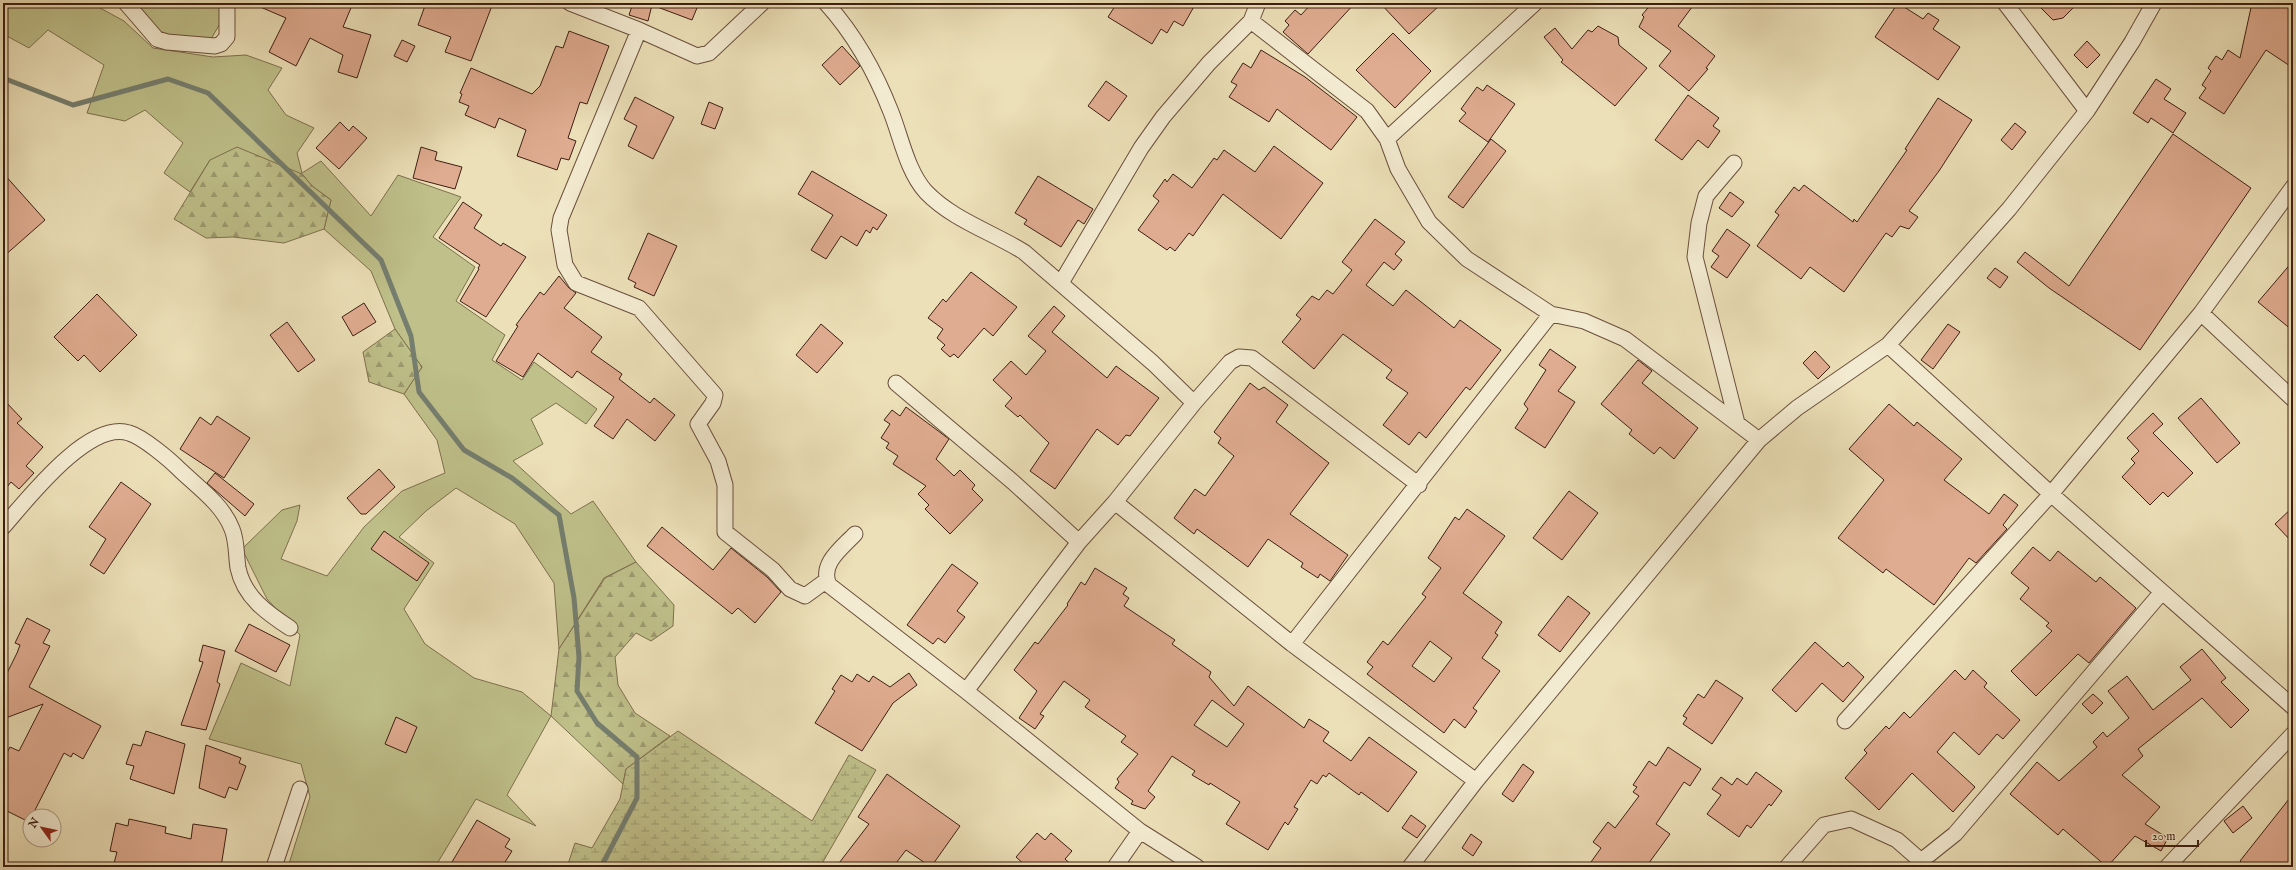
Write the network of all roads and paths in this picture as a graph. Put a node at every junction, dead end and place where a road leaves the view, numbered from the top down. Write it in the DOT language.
graph roads {
  1 [pos="126,3"];
  2 [pos="227,3"];
  3 [pos="570,3"];
  4 [pos="762,3"];
  5 [pos="826,3"];
  6 [pos="1258,3"];
  7 [pos="1535,3"];
  8 [pos="2005,3"];
  9 [pos="2154,3"];
  10 [pos="1251,21"];
  11 [pos="639,30"];
  12 [pos="2087,112"];
  13 [pos="1387,139"];
  14 [pos="1734,163"];
  15 [pos="2293,187"];
  16 [pos="1061,283"];
  17 [pos="2202,313"];
  18 [pos="1551,314"];
  19 [pos="1888,345"];
  20 [pos="896,383"];
  21 [pos="2293,399"];
  22 [pos="1194,403"];
  23 [pos="1737,423"];
  24 [pos="1759,440"];
  25 [pos="1419,485"];
  26 [pos="2051,494"];
  27 [pos="1115,502"];
  28 [pos="3,527"];
  29 [pos="855,534"];
  30 [pos="1079,542"];
  31 [pos="827,580"];
  32 [pos="2162,592"];
  33 [pos="290,628"];
  34 [pos="1292,644"];
  35 [pos="966,691"];
  36 [pos="2293,707"];
  37 [pos="1845,721"];
  38 [pos="2293,734"];
  39 [pos="1476,781"];
  40 [pos="300,789"];
  41 [pos="1140,831"];
  42 [pos="274,867"];
  43 [pos="1115,867"];
  44 [pos="1197,867"];
  45 [pos="1410,867"];
  46 [pos="1787,867"];
  47 [pos="2167,867"];
  1 -- 2 [label="street"];
  3 -- 11 [label="street"];
  4 -- 11 [label="street"];
  5 -- 16 [label="street"];
  6 -- 10 [label="street"];
  7 -- 13 [label="street"];
  8 -- 12 [label="street"];
  9 -- 12 [label="street"];
  10 -- 13 [label="street"];
  10 -- 16 [label="street"];
  11 -- 31 [label="street"];
  12 -- 19 [label="street"];
  13 -- 18 [label="street"];
  14 -- 23 [label="street"];
  15 -- 17 [label="street"];
  16 -- 22 [label="street"];
  17 -- 21 [label="street"];
  17 -- 26 [label="street"];
  18 -- 23 [label="street"];
  18 -- 25 [label="street"];
  19 -- 24 [label="street"];
  19 -- 26 [label="street"];
  20 -- 30 [label="street"];
  22 -- 25 [label="street"];
  22 -- 27 [label="street"];
  23 -- 24 [label="street"];
  24 -- 39 [label="street"];
  25 -- 34 [label="street"];
  26 -- 32 [label="street"];
  26 -- 37 [label="street"];
  27 -- 30 [label="street"];
  27 -- 34 [label="street"];
  28 -- 33 [label="street"];
  29 -- 31 [label="street"];
  30 -- 35 [label="street"];
  31 -- 35 [label="street"];
  32 -- 36 [label="street"];
  32 -- 46 [label="street"];
  34 -- 39 [label="street"];
  35 -- 41 [label="street"];
  38 -- 47 [label="street"];
  39 -- 45 [label="street"];
  40 -- 42 [label="street"];
  41 -- 43 [label="street"];
  41 -- 44 [label="street"];
}
